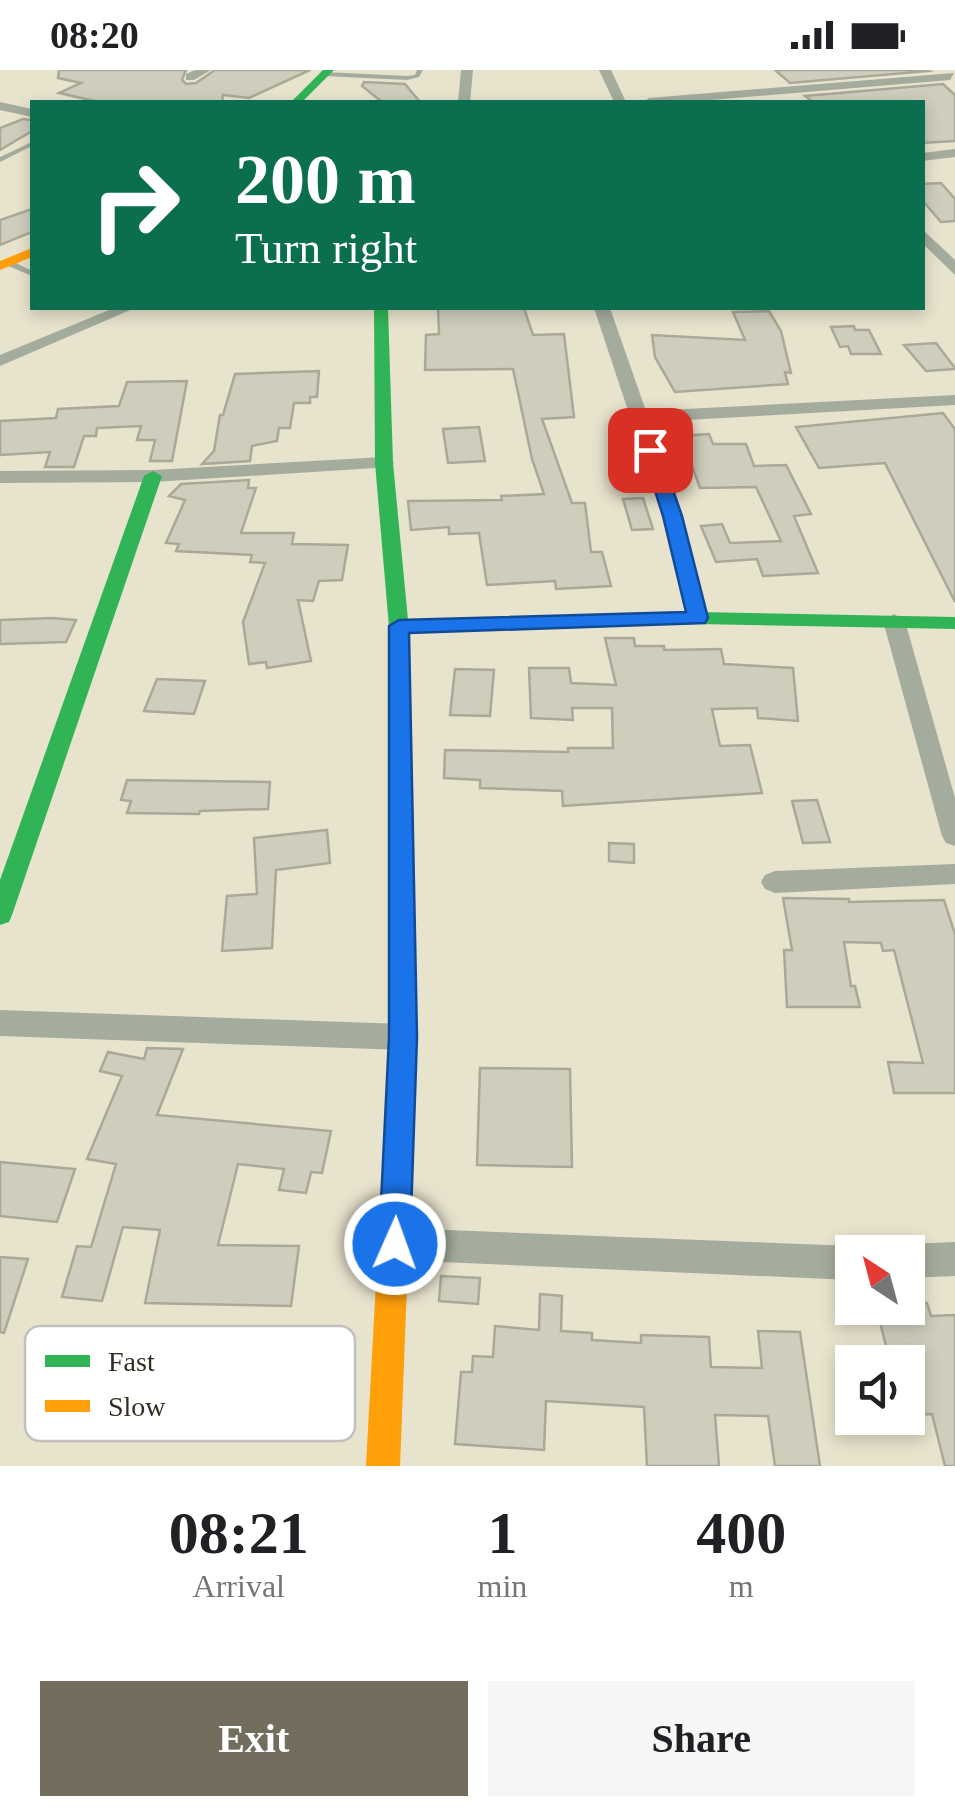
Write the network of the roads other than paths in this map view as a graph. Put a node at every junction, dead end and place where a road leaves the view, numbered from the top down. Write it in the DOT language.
graph roads {
  1 [pos="205,70"];
  2 [pos="420,70"];
  3 [pos="468,70"];
  4 [pos="605,70"];
  5 [pos="327,72"];
  6 [pos="364,74"];
  7 [pos="190,76"];
  8 [pos="949,76"];
  9 [pos="298,100"];
  10 [pos="464,100"];
  11 [pos="619,100"];
  12 [pos="672,100"];
  13 [pos="0,106"];
  14 [pos="30,113"];
  15 [pos="30,145"];
  16 [pos="955,153"];
  17 [pos="925,156"];
  18 [pos="0,160"];
  19 [pos="929,248"];
  20 [pos="30,253"];
  21 [pos="4,265"];
  22 [pos="955,270"];
  23 [pos="30,273"];
  24 [pos="122,310"];
  25 [pos="381,310"];
  26 [pos="603,310"];
  27 [pos="0,361"];
  28 [pos="955,400"];
  29 [pos="640,416"];
  30 [pos="384,463"];
  31 [pos="153,476"];
  32 [pos="0,478"];
  33 [pos="698,618"];
  34 [pos="894,621"];
  35 [pos="955,623"];
  36 [pos="399,626"];
  37 [pos="955,836"];
  38 [pos="955,874"];
  39 [pos="775,882"];
  40 [pos="0,915"];
  41 [pos="0,1023"];
  42 [pos="403,1037"];
  43 [pos="395,1244"];
  44 [pos="955,1259"];
  45 [pos="925,1260"];
  46 [pos="835,1261"];
  47 [pos="384,1466"];
  1 -- 7 [label="street"];
  2 -- 6 [label="lane"];
  3 -- 10 [label="street"];
  4 -- 11 [label="street"];
  5 -- 6 [label="lane"];
  5 -- 9 [label="street"];
  8 -- 12 [label="street"];
  13 -- 14 [label="street"];
  15 -- 18 [label="lane"];
  16 -- 17 [label="street"];
  19 -- 22 [label="street"];
  20 -- 21 [label="street"];
  21 -- 23 [label="lane"];
  24 -- 27 [label="street"];
  25 -- 30 [label="street"];
  26 -- 29 [label="street"];
  28 -- 29 [label="street"];
  29 -- 33 [label="street"];
  30 -- 31 [label="street"];
  30 -- 36 [label="street"];
  31 -- 32 [label="street"];
  31 -- 40 [label="street"];
  33 -- 34 [label="street"];
  33 -- 36 [label="street"];
  34 -- 35 [label="street"];
  34 -- 37 [label="street"];
  36 -- 42 [label="street"];
  38 -- 39 [label="street"];
  41 -- 42 [label="street"];
  42 -- 43 [label="street"];
  43 -- 46 [label="street"];
  43 -- 47 [label="street"];
  44 -- 45 [label="street"];
}
